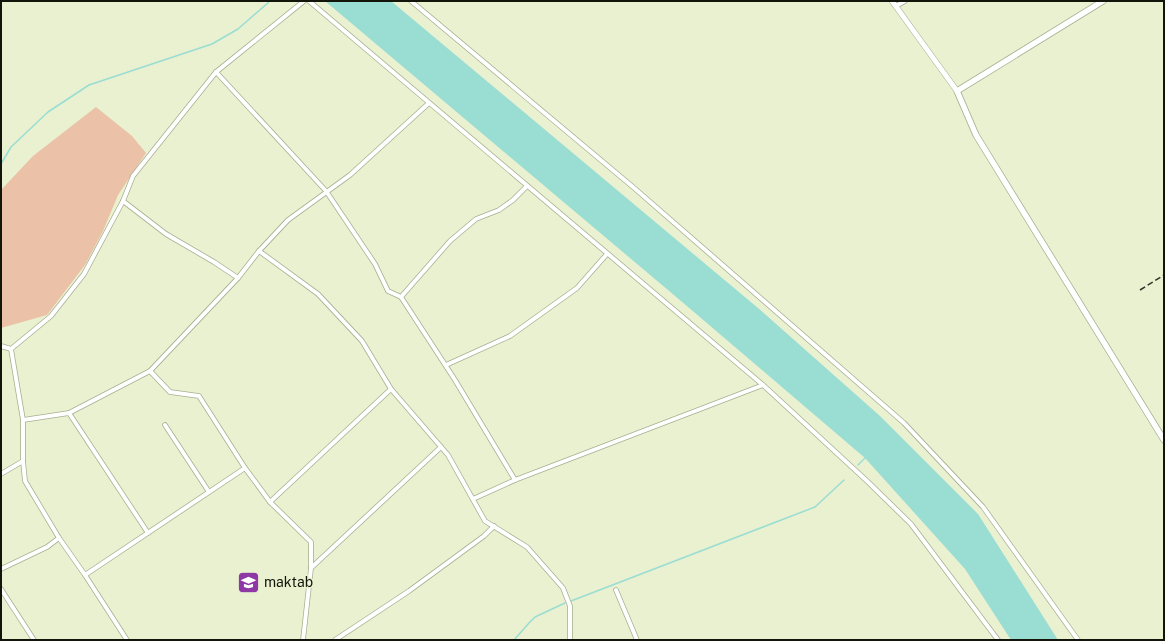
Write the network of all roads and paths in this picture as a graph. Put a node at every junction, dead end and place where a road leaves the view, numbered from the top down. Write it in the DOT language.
graph roads {
  1 [pos="304,1"];
  2 [pos="309,1"];
  3 [pos="411,1"];
  4 [pos="905,1"];
  5 [pos="1103,1"];
  6 [pos="894,3"];
  7 [pos="216,72"];
  8 [pos="957,91"];
  9 [pos="429,103"];
  10 [pos="527,186"];
  11 [pos="326,191"];
  12 [pos="123,201"];
  13 [pos="259,251"];
  14 [pos="607,254"];
  15 [pos="238,278"];
  16 [pos="401,297"];
  17 [pos="1,346"];
  18 [pos="11,349"];
  19 [pos="446,365"];
  20 [pos="150,371"];
  21 [pos="763,385"];
  22 [pos="392,389"];
  23 [pos="69,413"];
  24 [pos="23,420"];
  25 [pos="165,424"];
  26 [pos="1164,440"];
  27 [pos="441,447"];
  28 [pos="23,461"];
  29 [pos="245,468"];
  30 [pos="1,474"];
  31 [pos="515,480"];
  32 [pos="209,492"];
  33 [pos="473,499"];
  34 [pos="270,502"];
  35 [pos="494,526"];
  36 [pos="148,533"];
  37 [pos="59,538"];
  38 [pos="311,568"];
  39 [pos="1,569"];
  40 [pos="85,575"];
  41 [pos="1,589"];
  42 [pos="616,590"];
  43 [pos="34,640"];
  44 [pos="127,640"];
  45 [pos="303,640"];
  46 [pos="335,640"];
  47 [pos="570,640"];
  48 [pos="637,640"];
  49 [pos="998,640"];
  50 [pos="1078,640"];
  1 -- 7 [label="street"];
  2 -- 9 [label="street"];
  3 -- 50 [label="street"];
  4 -- 6 [label="street"];
  5 -- 8 [label="main road"];
  6 -- 8 [label="street"];
  7 -- 11 [label="street"];
  7 -- 12 [label="street"];
  8 -- 26 [label="main road"];
  9 -- 10 [label="street"];
  9 -- 11 [label="street"];
  10 -- 14 [label="street"];
  10 -- 16 [label="street"];
  11 -- 13 [label="street"];
  11 -- 16 [label="street"];
  12 -- 15 [label="street"];
  12 -- 18 [label="street"];
  13 -- 15 [label="street"];
  13 -- 22 [label="street"];
  14 -- 19 [label="street"];
  14 -- 21 [label="street"];
  15 -- 20 [label="street"];
  16 -- 19 [label="street"];
  17 -- 18 [label="street"];
  18 -- 24 [label="street"];
  19 -- 31 [label="street"];
  20 -- 23 [label="street"];
  20 -- 29 [label="street"];
  21 -- 31 [label="street"];
  21 -- 49 [label="street"];
  22 -- 27 [label="street"];
  22 -- 34 [label="street"];
  23 -- 24 [label="street"];
  23 -- 36 [label="street"];
  24 -- 28 [label="street"];
  25 -- 32 [label="street"];
  27 -- 33 [label="street"];
  27 -- 38 [label="street"];
  28 -- 30 [label="street"];
  28 -- 37 [label="street"];
  29 -- 32 [label="street"];
  29 -- 34 [label="street"];
  31 -- 33 [label="street"];
  32 -- 36 [label="street"];
  33 -- 35 [label="street"];
  34 -- 38 [label="street"];
  35 -- 46 [label="street"];
  35 -- 47 [label="street"];
  36 -- 40 [label="street"];
  37 -- 39 [label="street"];
  37 -- 40 [label="street"];
  38 -- 45 [label="street"];
  40 -- 44 [label="street"];
  41 -- 43 [label="street"];
  42 -- 48 [label="street"];
}
